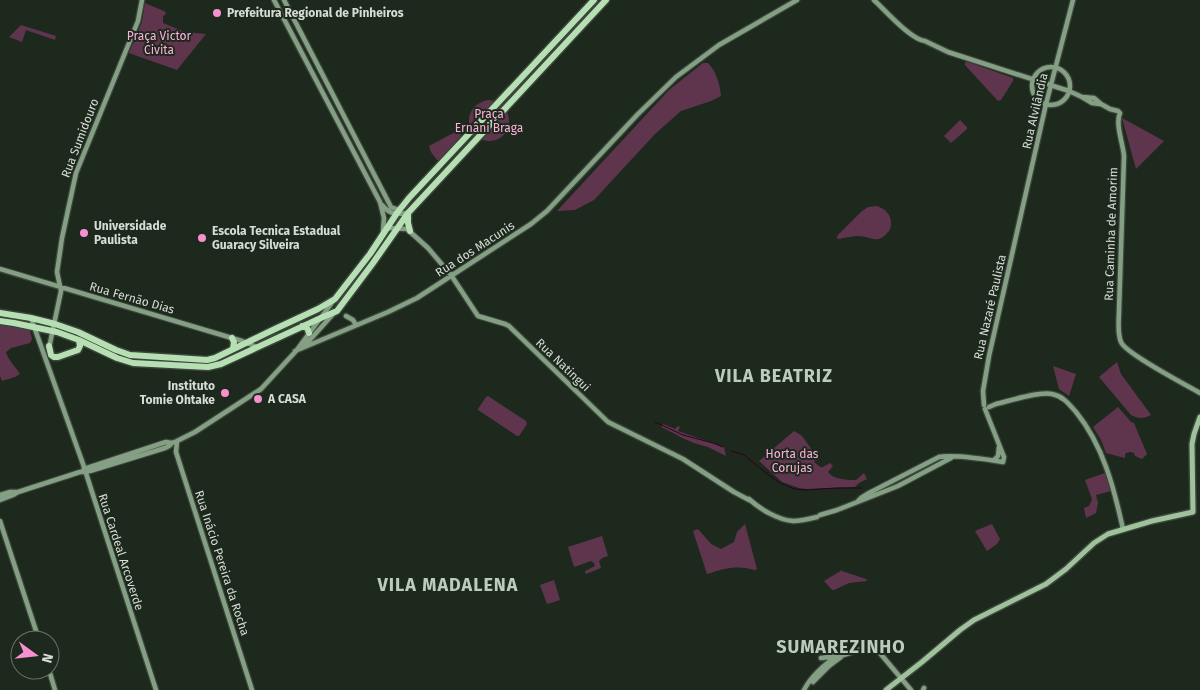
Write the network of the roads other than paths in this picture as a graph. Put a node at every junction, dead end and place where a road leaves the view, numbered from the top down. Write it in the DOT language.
graph roads {
  1 [pos="142,0"];
  2 [pos="274,0"];
  3 [pos="284,0"];
  4 [pos="594,0"];
  5 [pos="606,0"];
  6 [pos="797,0"];
  7 [pos="874,0"];
  8 [pos="1073,0"];
  9 [pos="596,12"];
  10 [pos="604,12"];
  11 [pos="1056,67"];
  12 [pos="1033,80"];
  13 [pos="329,86"];
  14 [pos="1051,86"];
  15 [pos="321,91"];
  16 [pos="1069,92"];
  17 [pos="1046,104"];
  18 [pos="362,151"];
  19 [pos="354,154"];
  20 [pos="438,168"];
  21 [pos="421,199"];
  22 [pos="380,202"];
  23 [pos="399,211"];
  24 [pos="408,212"];
  25 [pos="388,228"];
  26 [pos="398,228"];
  27 [pos="1018,228"];
  28 [pos="410,231"];
  29 [pos="381,238"];
  30 [pos="0,269"];
  31 [pos="451,275"];
  32 [pos="60,287"];
  33 [pos="335,299"];
  34 [pos="335,312"];
  35 [pos="0,313"];
  36 [pos="346,316"];
  37 [pos="323,317"];
  38 [pos="31,318"];
  39 [pos="0,321"];
  40 [pos="55,324"];
  41 [pos="356,325"];
  42 [pos="302,326"];
  43 [pos="35,328"];
  44 [pos="53,331"];
  45 [pos="309,333"];
  46 [pos="232,338"];
  47 [pos="79,340"];
  48 [pos="247,342"];
  49 [pos="49,346"];
  50 [pos="257,347"];
  51 [pos="233,349"];
  52 [pos="295,351"];
  53 [pos="196,359"];
  54 [pos="47,362"];
  55 [pos="154,365"];
  56 [pos="1200,393"];
  57 [pos="987,406"];
  58 [pos="1200,417"];
  59 [pos="174,442"];
  60 [pos="998,445"];
  61 [pos="994,460"];
  62 [pos="84,471"];
  63 [pos="18,492"];
  64 [pos="0,495"];
  65 [pos="0,500"];
  66 [pos="1192,501"];
  67 [pos="1184,514"];
  68 [pos="0,521"];
  69 [pos="1122,529"];
  70 [pos="958,624"];
  71 [pos="965,626"];
  72 [pos="36,630"];
  73 [pos="882,643"];
  74 [pos="869,647"];
  75 [pos="879,652"];
  76 [pos="843,655"];
  77 [pos="821,669"];
  78 [pos="901,679"];
  79 [pos="156,690"];
  80 [pos="252,690"];
  81 [pos="804,690"];
  82 [pos="886,690"];
  83 [pos="911,690"];
  1 -- 32 [label="street, Rua Sumidouro"];
  2 -- 15 [label="street"];
  3 -- 13 [label="street"];
  4 -- 20 [label="highway"];
  5 -- 9 [label="highway"];
  6 -- 31 [label="street, Rua dos Macunis"];
  7 -- 12 [label="street"];
  8 -- 11 [label="street, Rua Alvilândia"];
  9 -- 10 [label="highway"];
  9 -- 21 [label="highway"];
  11 -- 12 [label="street"];
  11 -- 14 [label="street, Rua Alvilândia"];
  11 -- 16 [label="street"];
  12 -- 14 [label="street"];
  12 -- 17 [label="street"];
  13 -- 15 [label="street"];
  13 -- 18 [label="street"];
  14 -- 16 [label="street"];
  14 -- 17 [label="street, Rua Alvilândia"];
  15 -- 19 [label="street"];
  16 -- 17 [label="street"];
  16 -- 56 [label="street, Rua Caminha de Amorim"];
  17 -- 27 [label="street, Rua Alvilândia"];
  18 -- 19 [label="street"];
  18 -- 23 [label="street"];
  19 -- 22 [label="street"];
  20 -- 21 [label="highway"];
  20 -- 23 [label="highway"];
  21 -- 24 [label="highway"];
  22 -- 23 [label="street"];
  22 -- 29 [label="street"];
  23 -- 24 [label="street"];
  23 -- 25 [label="highway"];
  24 -- 26 [label="highway"];
  24 -- 28 [label="highway"];
  25 -- 26 [label="street"];
  25 -- 29 [label="highway"];
  26 -- 28 [label="street"];
  26 -- 34 [label="highway"];
  27 -- 57 [label="street, Rua Nazaré Paulista"];
  28 -- 31 [label="street, Rua Natingui"];
  29 -- 33 [label="highway"];
  30 -- 32 [label="street, Rua Fernão Dias"];
  31 -- 41 [label="street, Rua dos Macunis"];
  31 -- 61 [label="street, Rua Natingui"];
  32 -- 40 [label="street, Rua Sumidouro"];
  32 -- 46 [label="street, Rua Fernão Dias"];
  33 -- 37 [label="street"];
  33 -- 48 [label="highway"];
  34 -- 37 [label="highway"];
  34 -- 52 [label="street"];
  35 -- 38 [label="highway"];
  36 -- 41 [label="street"];
  37 -- 42 [label="highway"];
  37 -- 45 [label="street"];
  38 -- 40 [label="highway"];
  38 -- 43 [label="street, Rua Cardeal Arcoverde"];
  39 -- 43 [label="highway"];
  40 -- 44 [label="street, Rua Sumidouro"];
  40 -- 53 [label="highway"];
  41 -- 52 [label="street, Rua dos Macunis"];
  42 -- 45 [label="highway"];
  42 -- 50 [label="highway"];
  43 -- 44 [label="highway"];
  43 -- 54 [label="street, Rua Cardeal Arcoverde"];
  44 -- 47 [label="highway"];
  44 -- 49 [label="street, Rua Sumidouro"];
  45 -- 52 [label="street"];
  46 -- 48 [label="street, Rua Fernão Dias"];
  46 -- 51 [label="highway"];
  47 -- 49 [label="highway"];
  47 -- 55 [label="highway"];
  48 -- 50 [label="street, Rua Fernão Dias"];
  48 -- 51 [label="highway"];
  49 -- 54 [label="street, Rua Sumidouro"];
  50 -- 55 [label="highway"];
  51 -- 53 [label="highway"];
  52 -- 59 [label="street"];
  53 -- 55 [label="highway"];
  54 -- 62 [label="street, Rua Cardeal Arcoverde"];
  57 -- 60 [label="street, Rua Nazaré Paulista"];
  57 -- 69 [label="street"];
  58 -- 66 [label="main road"];
  59 -- 62 [label="street"];
  59 -- 80 [label="street, Rua Inácio Pereira da Rocha"];
  60 -- 61 [label="street"];
  60 -- 61 [label="street, Rua Nazaré Paulista"];
  62 -- 63 [label="street"];
  62 -- 79 [label="street, Rua Cardeal Arcoverde"];
  63 -- 64 [label="street"];
  63 -- 65 [label="street"];
  66 -- 67 [label="main road"];
  66 -- 67 [label="main road"];
  67 -- 69 [label="main road"];
  68 -- 72 [label="street"];
  69 -- 71 [label="main road"];
  70 -- 71 [label="main road"];
  71 -- 78 [label="main road"];
  73 -- 75 [label="street"];
  74 -- 75 [label="street"];
  74 -- 75 [label="street"];
  74 -- 76 [label="street"];
  75 -- 78 [label="street"];
  76 -- 77 [label="street"];
  76 -- 77 [label="street"];
  76 -- 81 [label="street"];
  77 -- 81 [label="street"];
  78 -- 82 [label="main road"];
  78 -- 83 [label="street"];
}
